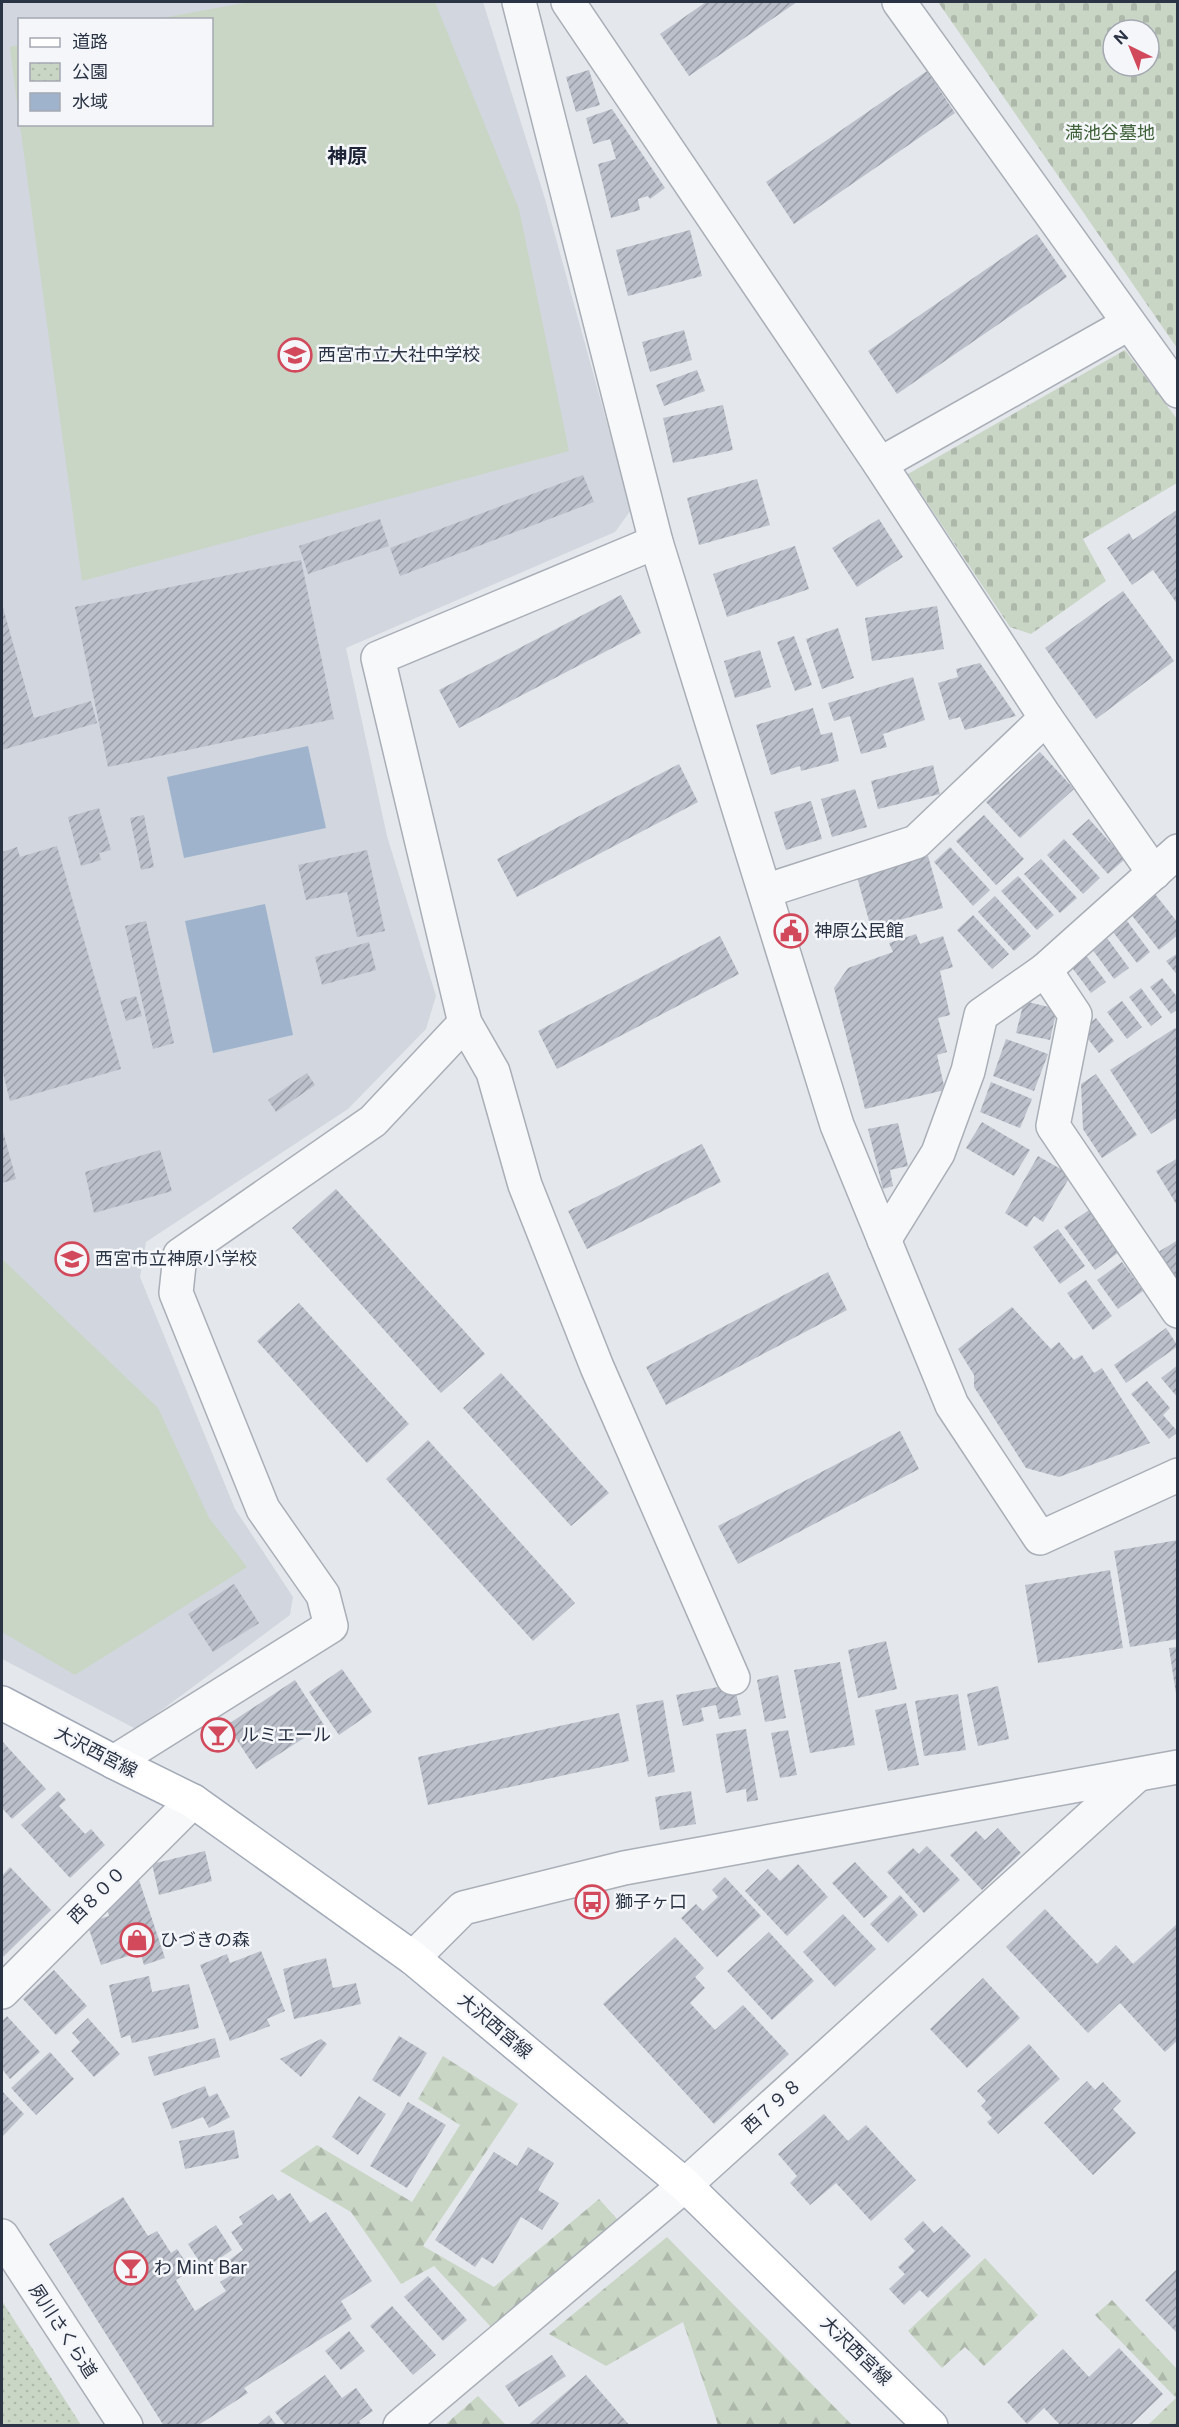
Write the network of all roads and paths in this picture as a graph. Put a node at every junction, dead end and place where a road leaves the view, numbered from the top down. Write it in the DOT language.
graph roads {
  1 [pos="519,2"];
  2 [pos="568,2"];
  3 [pos="899,2"];
  4 [pos="1128,324"];
  5 [pos="1178,391"];
  6 [pos="880,464"];
  7 [pos="656,542"];
  8 [pos="1046,718"];
  9 [pos="1166,862"];
  10 [pos="765,891"];
  11 [pos="1045,970"];
  12 [pos="465,1023"];
  13 [pos="884,1240"];
  14 [pos="1178,1311"];
  15 [pos="1178,1475"];
  16 [pos="733,1678"];
  17 [pos="2,1703"];
  18 [pos="114,1762"];
  19 [pos="1178,1767"];
  20 [pos="1136,1776"];
  21 [pos="193,1801"];
  22 [pos="413,1958"];
  23 [pos="2,1992"];
  24 [pos="685,2185"];
  25 [pos="2,2236"];
  26 [pos="126,2426"];
  27 [pos="400,2426"];
  28 [pos="932,2426"];
  1 -- 7 [label="street"];
  2 -- 6 [label="street"];
  3 -- 4 [label="street"];
  4 -- 5 [label="street"];
  4 -- 6 [label="street"];
  6 -- 8 [label="street"];
  7 -- 10 [label="street"];
  7 -- 12 [label="street"];
  8 -- 9 [label="street"];
  8 -- 10 [label="street"];
  9 -- 11 [label="street"];
  10 -- 13 [label="street"];
  11 -- 13 [label="street"];
  11 -- 14 [label="street"];
  12 -- 16 [label="street"];
  12 -- 18 [label="street"];
  13 -- 15 [label="street"];
  17 -- 18 [label="main road, 大沢西宮線"];
  18 -- 21 [label="main road, 大沢西宮線"];
  19 -- 20 [label="street"];
  20 -- 22 [label="street"];
  20 -- 24 [label="street, 西７９８"];
  21 -- 22 [label="main road, 大沢西宮線"];
  21 -- 23 [label="street, 西８００"];
  22 -- 24 [label="main road, 大沢西宮線"];
  24 -- 27 [label="street, 西７９８"];
  24 -- 28 [label="main road, 大沢西宮線"];
  25 -- 26 [label="street, 夙川さくら道"];
}
